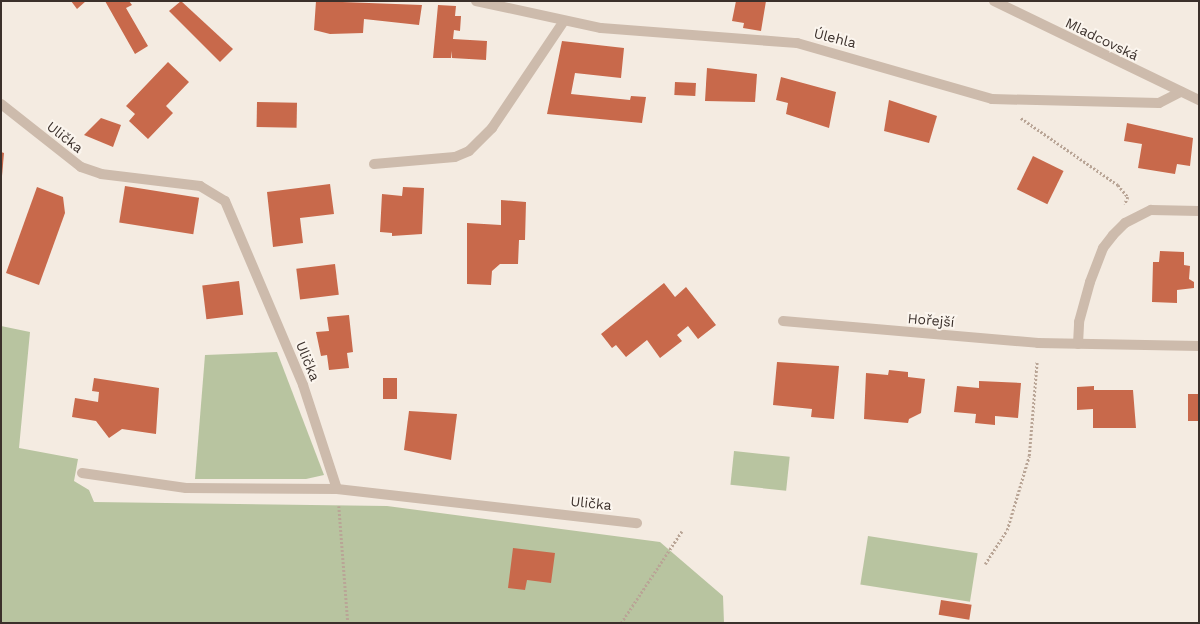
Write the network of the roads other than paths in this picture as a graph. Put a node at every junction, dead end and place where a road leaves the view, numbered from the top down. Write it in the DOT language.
graph roads {
  1 [pos="476,1"];
  2 [pos="994,1"];
  3 [pos="564,22"];
  4 [pos="1181,92"];
  5 [pos="1199,100"];
  6 [pos="1,104"];
  7 [pos="374,164"];
  8 [pos="1199,211"];
  9 [pos="783,321"];
  10 [pos="1078,344"];
  11 [pos="1199,346"];
  12 [pos="82,473"];
  13 [pos="338,489"];
  14 [pos="636,522"];
  1 -- 3 [label="street, Úlehla"];
  2 -- 4 [label="street, Mladcovská"];
  3 -- 4 [label="street, Úlehla"];
  3 -- 7 [label="street"];
  4 -- 5 [label="street, Mladcovská"];
  6 -- 13 [label="street, Ulička"];
  8 -- 10 [label="street"];
  9 -- 10 [label="street, Hořejší"];
  10 -- 11 [label="street, Hořejší"];
  12 -- 13 [label="street"];
  13 -- 14 [label="street, Ulička"];
}
